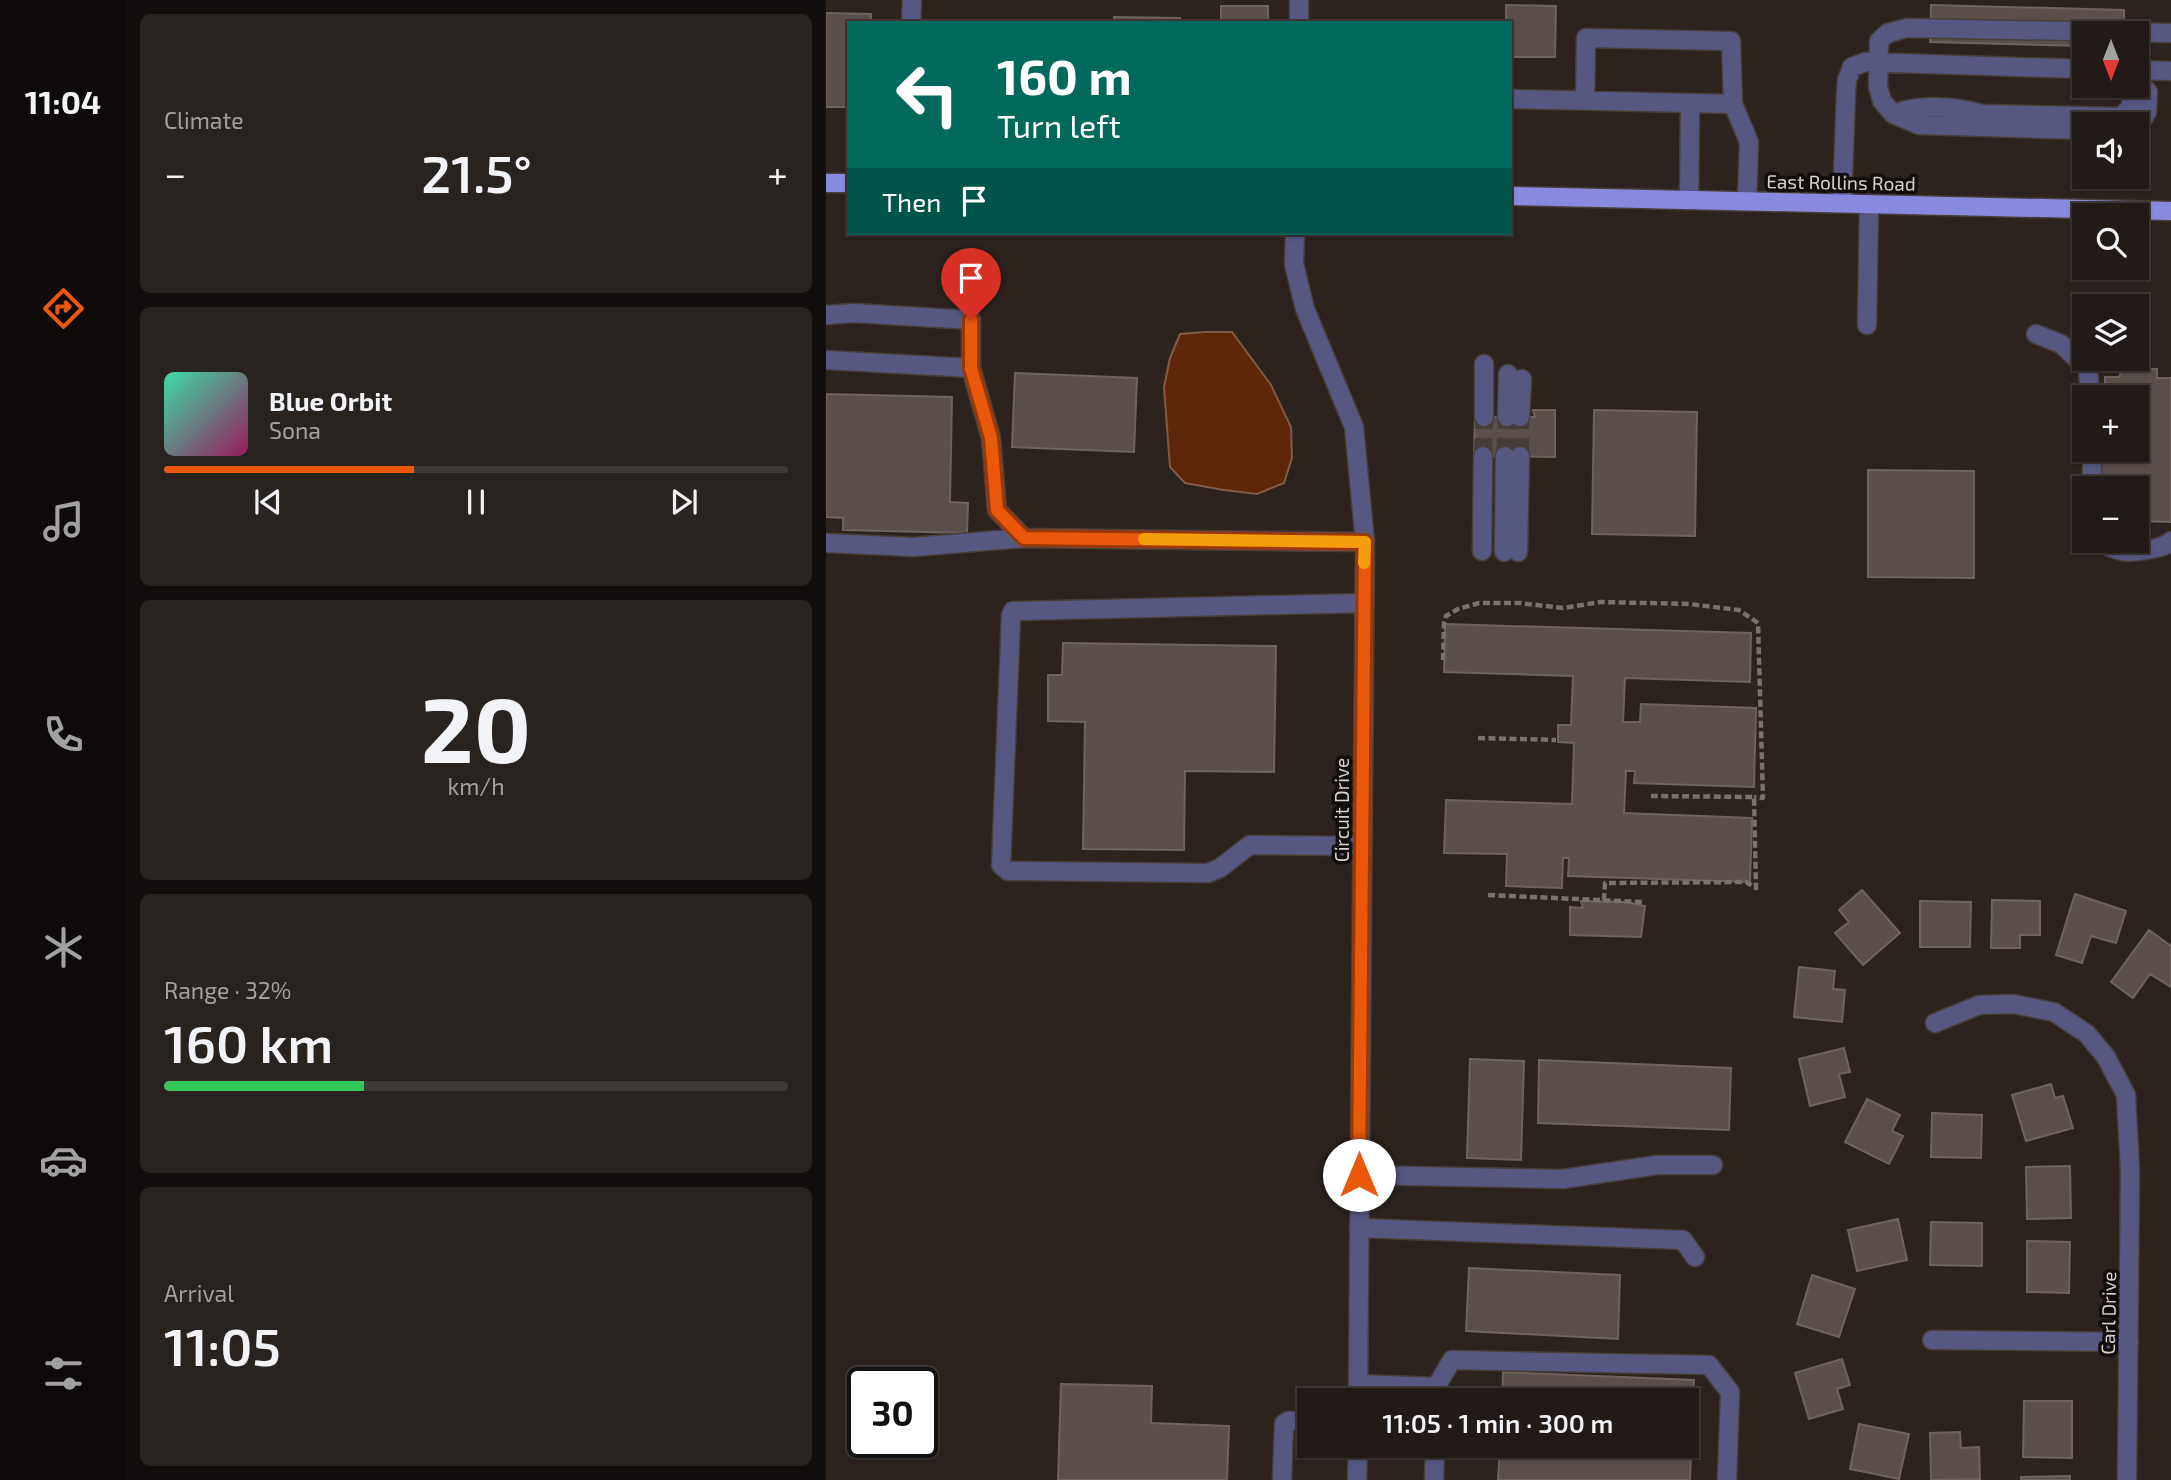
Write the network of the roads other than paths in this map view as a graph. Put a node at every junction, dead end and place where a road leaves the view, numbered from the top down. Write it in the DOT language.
graph roads {
  1 [pos="912,0"];
  2 [pos="1300,0"];
  3 [pos="911,21"];
  4 [pos="1299,21"];
  5 [pos="2171,33"];
  6 [pos="1879,62"];
  7 [pos="2072,69"];
  8 [pos="2171,71"];
  9 [pos="2149,74"];
  10 [pos="2131,98"];
  11 [pos="1512,99"];
  12 [pos="1585,101"];
  13 [pos="1690,103"];
  14 [pos="1733,104"];
  15 [pos="1893,114"];
  16 [pos="2072,130"];
  17 [pos="826,183"];
  18 [pos="847,183"];
  19 [pos="1512,196"];
  20 [pos="1689,200"];
  21 [pos="1747,201"];
  22 [pos="1842,204"];
  23 [pos="1869,204"];
  24 [pos="2171,211"];
  25 [pos="1295,235"];
  26 [pos="826,315"];
  27 [pos="1867,324"];
  28 [pos="2036,334"];
  29 [pos="826,360"];
  30 [pos="1484,363"];
  31 [pos="971,368"];
  32 [pos="1515,377"];
  33 [pos="2089,385"];
  34 [pos="1484,417"];
  35 [pos="1513,417"];
  36 [pos="1483,456"];
  37 [pos="1513,456"];
  38 [pos="1024,538"];
  39 [pos="2171,541"];
  40 [pos="1365,542"];
  41 [pos="826,543"];
  42 [pos="2149,550"];
  43 [pos="1482,551"];
  44 [pos="1511,552"];
  45 [pos="1364,603"];
  46 [pos="1361,846"];
  47 [pos="1935,1023"];
  48 [pos="1713,1166"];
  49 [pos="1359,1175"];
  50 [pos="1359,1228"];
  51 [pos="1695,1257"];
  52 [pos="1932,1340"];
  53 [pos="2129,1342"];
  54 [pos="1358,1388"];
  55 [pos="1438,1388"];
  56 [pos="1297,1421"];
  57 [pos="1357,1458"];
  58 [pos="1435,1458"];
  59 [pos="1282,1480"];
  60 [pos="1357,1480"];
  61 [pos="1434,1480"];
  62 [pos="1727,1480"];
  63 [pos="2127,1480"];
  1 -- 3 [label="street"];
  2 -- 4 [label="street"];
  5 -- 6 [label="street"];
  6 -- 7 [label="street"];
  6 -- 15 [label="street"];
  6 -- 22 [label="street"];
  8 -- 9 [label="street"];
  10 -- 15 [label="street"];
  11 -- 12 [label="street"];
  12 -- 13 [label="street"];
  12 -- 14 [label="street"];
  13 -- 14 [label="street"];
  13 -- 20 [label="street"];
  14 -- 21 [label="street"];
  15 -- 16 [label="street"];
  17 -- 18 [label="main road"];
  19 -- 20 [label="main road, East Rollins Road"];
  20 -- 21 [label="main road, East Rollins Road"];
  21 -- 22 [label="main road, East Rollins Road"];
  22 -- 23 [label="main road, East Rollins Road"];
  23 -- 24 [label="main road, East Rollins Road"];
  23 -- 27 [label="street"];
  25 -- 40 [label="street, Circuit Drive"];
  26 -- 31 [label="street"];
  28 -- 33 [label="street"];
  29 -- 31 [label="street"];
  30 -- 34 [label="street"];
  31 -- 38 [label="street"];
  32 -- 35 [label="street"];
  36 -- 43 [label="street"];
  37 -- 44 [label="street"];
  38 -- 40 [label="street"];
  38 -- 41 [label="street"];
  39 -- 42 [label="street"];
  40 -- 45 [label="street, Circuit Drive"];
  45 -- 46 [label="street, Circuit Drive"];
  45 -- 46 [label="street"];
  46 -- 49 [label="street, Circuit Drive"];
  47 -- 53 [label="street, Carl Drive"];
  48 -- 49 [label="street"];
  49 -- 50 [label="street, Circuit Drive"];
  50 -- 51 [label="street"];
  50 -- 54 [label="street, Circuit Drive"];
  52 -- 53 [label="street"];
  53 -- 63 [label="street, Carl Drive"];
  55 -- 62 [label="street"];
  56 -- 59 [label="street"];
  57 -- 60 [label="street"];
  58 -- 61 [label="street"];
}
